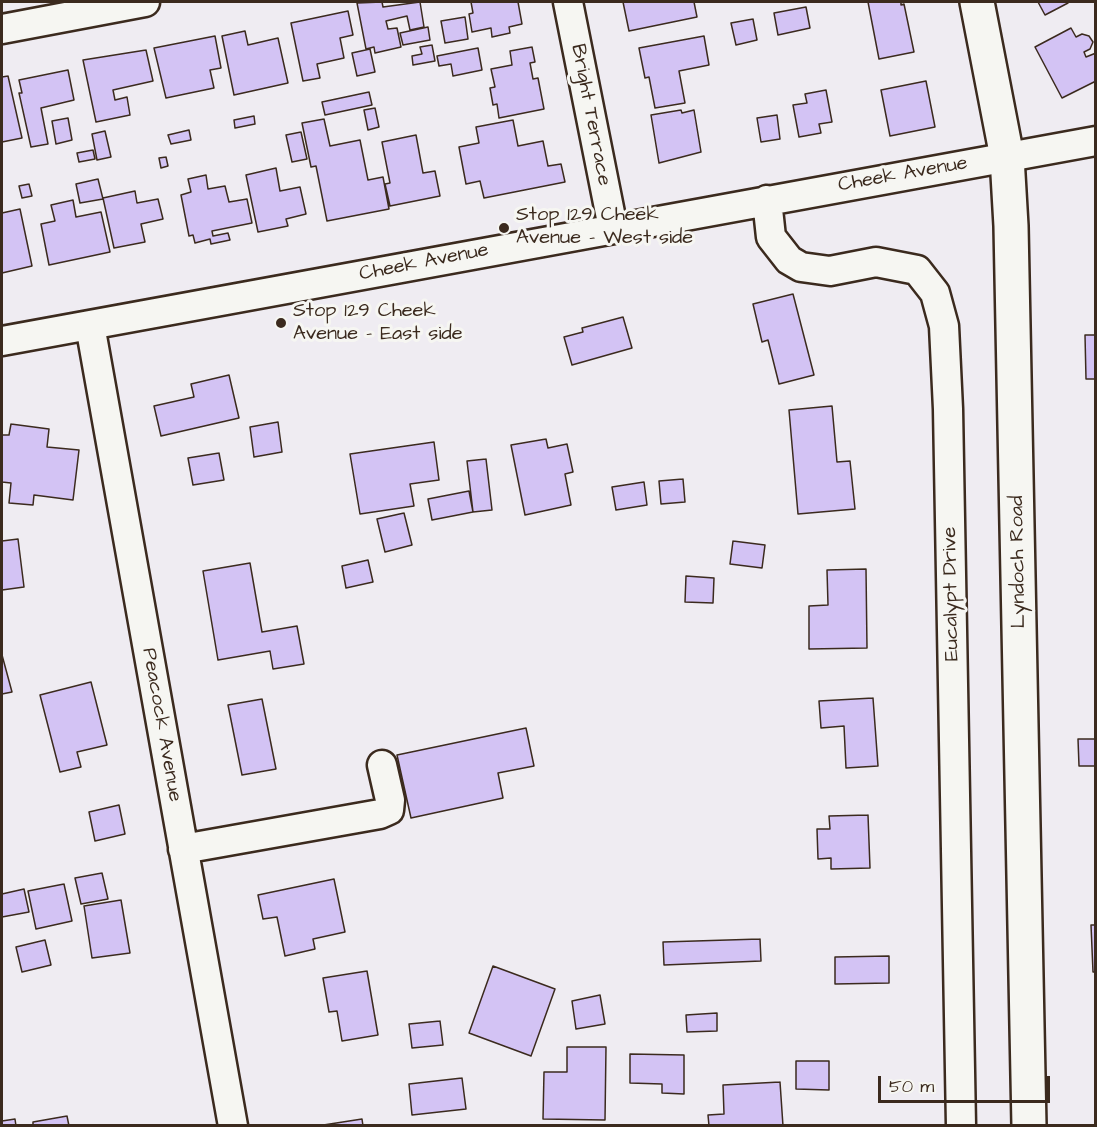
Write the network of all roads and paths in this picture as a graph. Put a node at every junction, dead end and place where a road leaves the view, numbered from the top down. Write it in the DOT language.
graph roads {
  1 [pos="145,2"];
  2 [pos="568,2"];
  3 [pos="977,2"];
  4 [pos="83,7"];
  5 [pos="2,29"];
  6 [pos="1095,141"];
  7 [pos="1006,157"];
  8 [pos="767,200"];
  9 [pos="613,228"];
  10 [pos="90,325"];
  11 [pos="2,341"];
  12 [pos="382,765"];
  13 [pos="183,849"];
  14 [pos="233,1125"];
  15 [pos="961,1125"];
  16 [pos="1029,1125"];
  1 -- 4 [label="street"];
  2 -- 9 [label="street, Bright Terrace"];
  3 -- 7 [label="main road, Lyndoch Road"];
  4 -- 5 [label="street"];
  6 -- 7 [label="street, Cheek Avenue"];
  7 -- 8 [label="street, Cheek Avenue"];
  7 -- 16 [label="main road, Lyndoch Road"];
  8 -- 9 [label="street, Cheek Avenue"];
  8 -- 15 [label="street, Eucalypt Drive"];
  9 -- 10 [label="street, Cheek Avenue"];
  10 -- 11 [label="street, Cheek Avenue"];
  10 -- 13 [label="street, Peacock Avenue"];
  12 -- 13 [label="street"];
  13 -- 14 [label="street, Peacock Avenue"];
}
